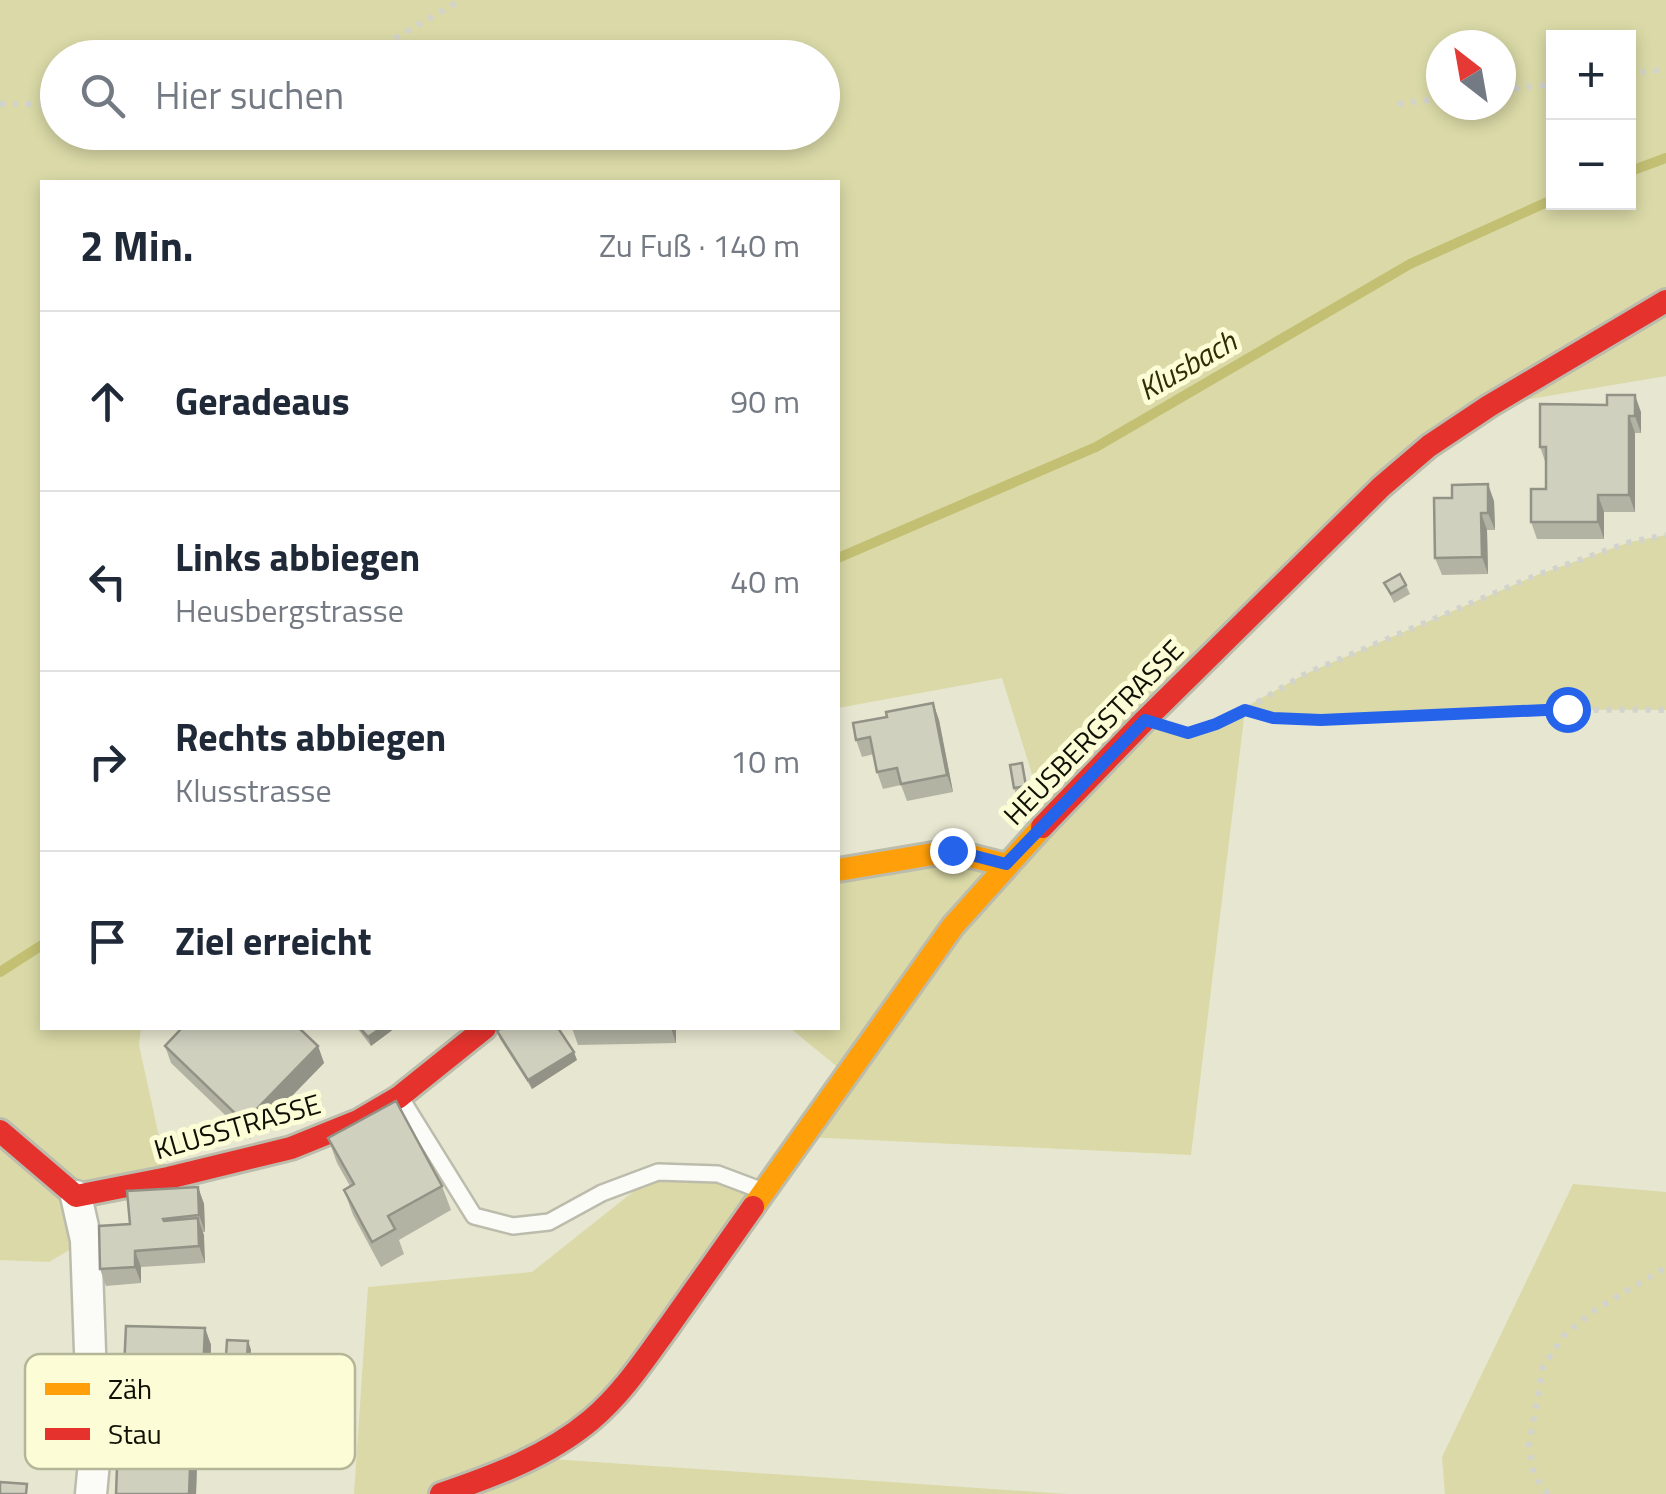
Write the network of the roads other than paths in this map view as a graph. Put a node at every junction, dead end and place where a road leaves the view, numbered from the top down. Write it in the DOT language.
graph roads {
  1 [pos="1666,301"];
  2 [pos="1006,864"];
  3 [pos="840,870"];
  4 [pos="482,1030"];
  5 [pos="400,1096"];
  6 [pos="0,1130"];
  7 [pos="763,1191"];
  8 [pos="76,1196"];
  9 [pos="90,1354"];
  10 [pos="93,1469"];
  11 [pos="91,1494"];
  12 [pos="441,1494"];
  1 -- 2 [label="street, HEUSBERGSTRASSE"];
  2 -- 3 [label="street"];
  2 -- 7 [label="street, HEUSBERGSTRASSE"];
  4 -- 5 [label="street, KLUSSTRASSE"];
  5 -- 7 [label="lane"];
  5 -- 8 [label="street, KLUSSTRASSE"];
  6 -- 8 [label="street"];
  7 -- 12 [label="street, HEUSBERGSTRASSE"];
  8 -- 9 [label="street"];
  10 -- 11 [label="street"];
}
